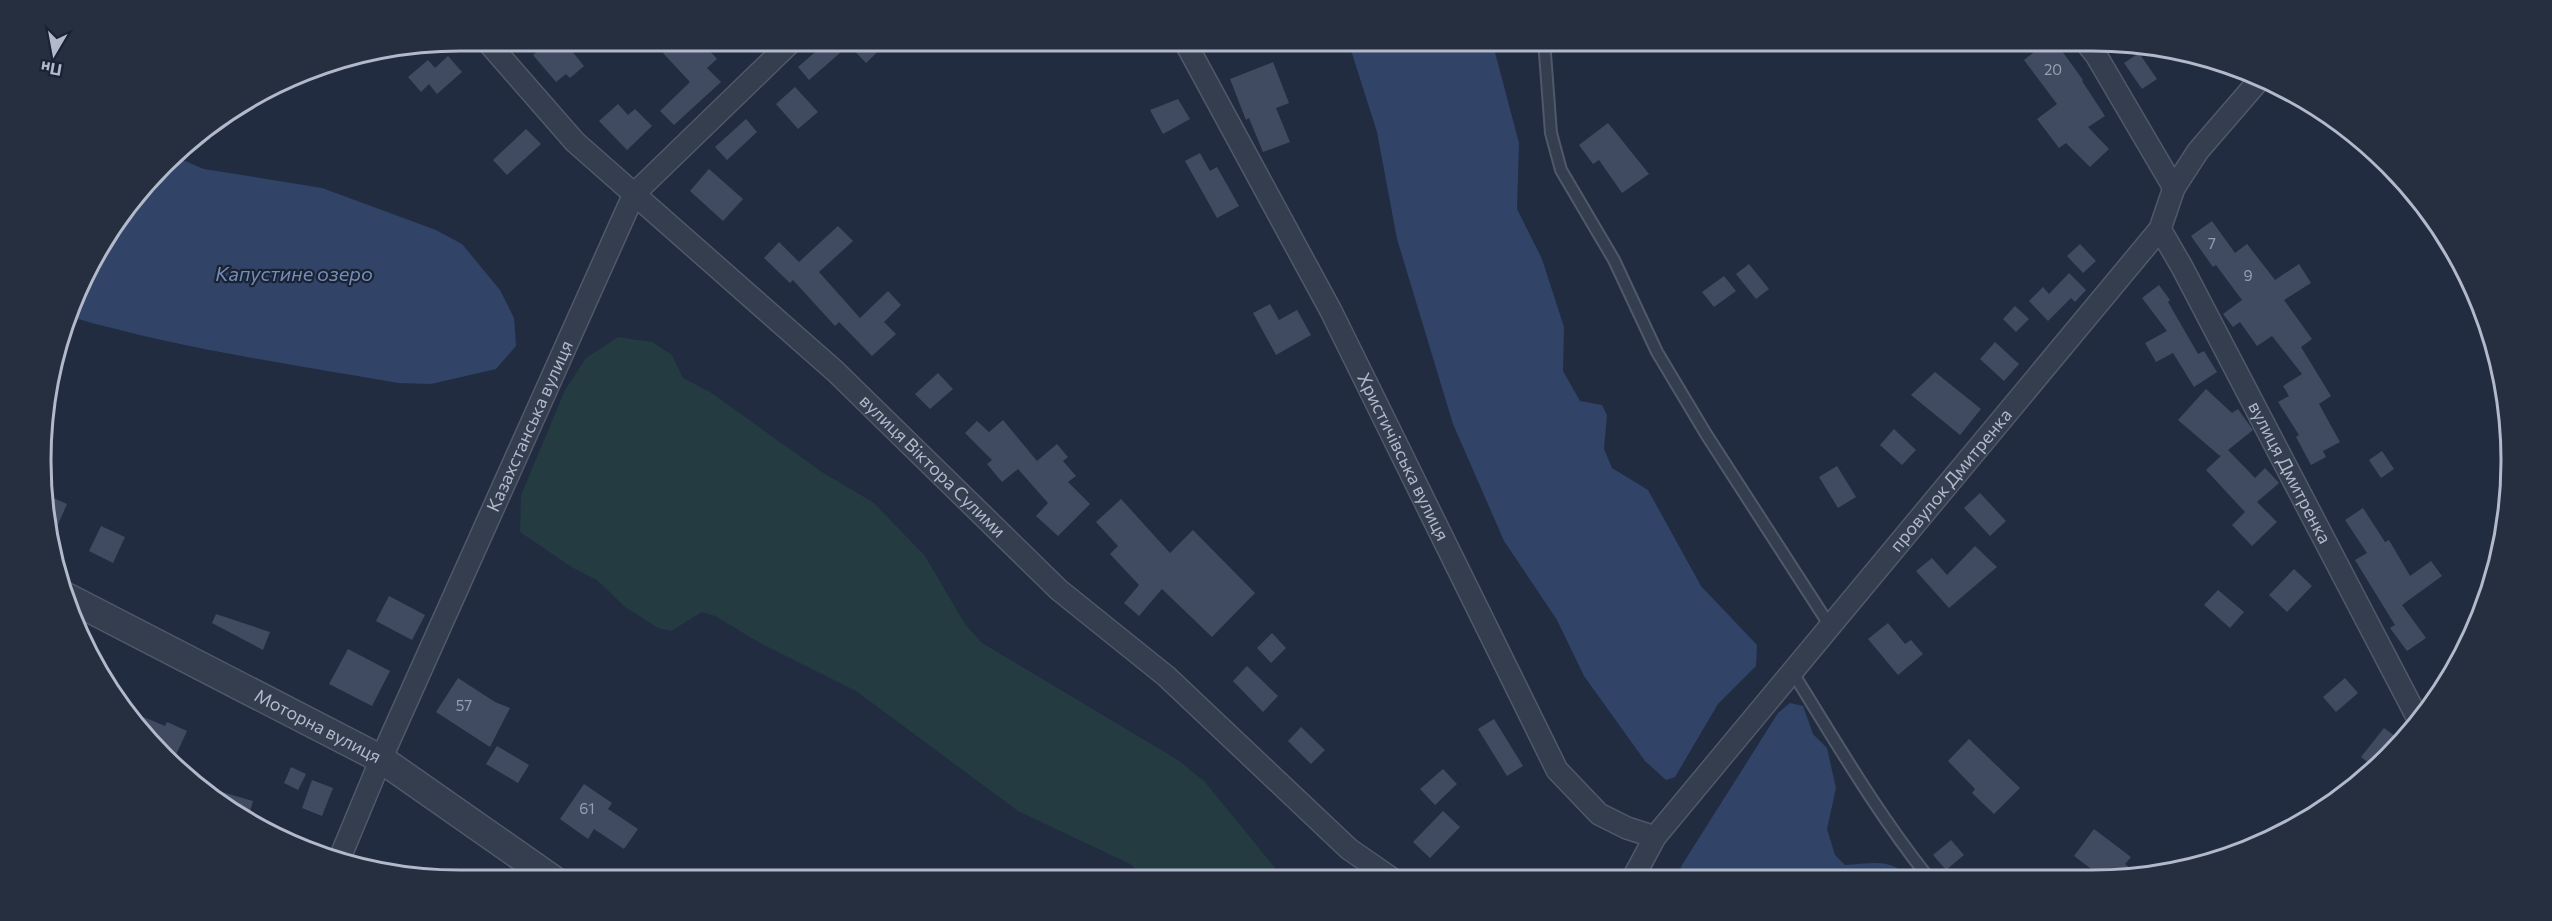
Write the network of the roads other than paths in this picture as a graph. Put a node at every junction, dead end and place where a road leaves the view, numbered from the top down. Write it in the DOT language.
graph roads {
  1 [pos="496,51"];
  2 [pos="782,51"];
  3 [pos="1190,51"];
  4 [pos="1545,51"];
  5 [pos="2092,51"];
  6 [pos="2255,85"];
  7 [pos="2174,188"];
  8 [pos="634,194"];
  9 [pos="2160,229"];
  10 [pos="77,602"];
  11 [pos="1830,626"];
  12 [pos="1793,673"];
  13 [pos="2414,712"];
  14 [pos="381,759"];
  15 [pos="1655,837"];
  16 [pos="342,852"];
  17 [pos="540,870"];
  18 [pos="1378,870"];
  19 [pos="1637,870"];
  20 [pos="1922,870"];
  1 -- 8 [label="street, вулиця Віктора Сулими"];
  2 -- 8 [label="street, Казахстанська вулиця"];
  3 -- 15 [label="street, Христичівська вулиця"];
  4 -- 11 [label="lane"];
  5 -- 7 [label="street"];
  6 -- 7 [label="street, провулок Дмитренка"];
  7 -- 9 [label="street, провулок Дмитренка"];
  8 -- 14 [label="street, Казахстанська вулиця"];
  8 -- 18 [label="street, вулиця Віктора Сулими"];
  9 -- 11 [label="street, провулок Дмитренка"];
  9 -- 13 [label="street, вулиця Дмитренка"];
  10 -- 14 [label="street, Моторна вулиця"];
  11 -- 12 [label="street, провулок Дмитренка"];
  12 -- 15 [label="street, провулок Дмитренка"];
  12 -- 20 [label="lane"];
  14 -- 16 [label="street, Казахстанська вулиця"];
  14 -- 17 [label="street, Моторна вулиця"];
  15 -- 19 [label="street, провулок Дмитренка"];
}
